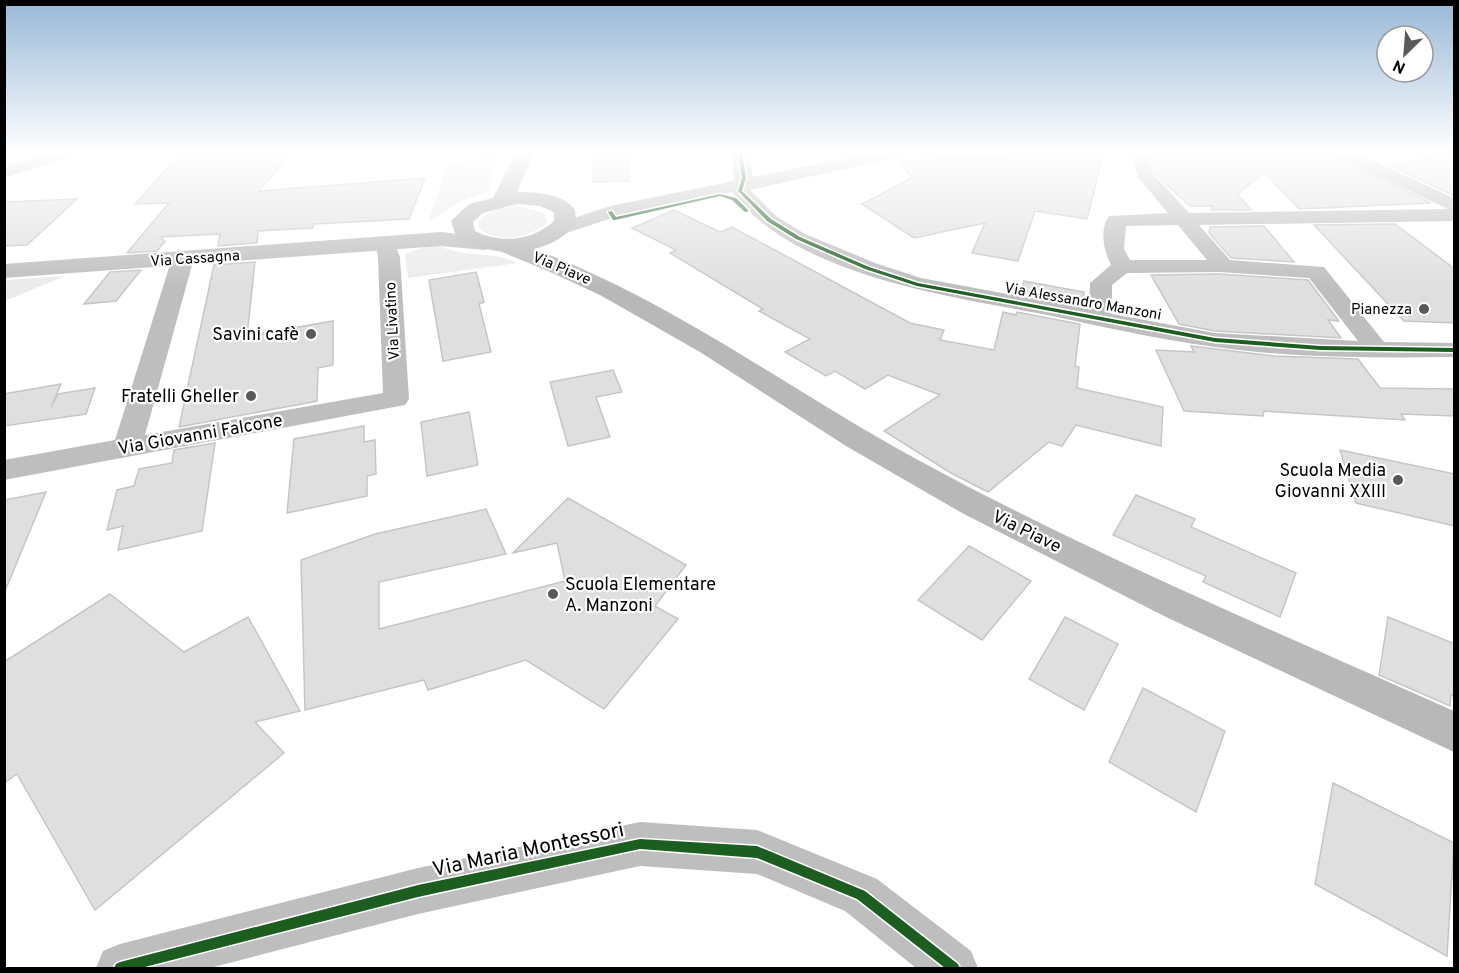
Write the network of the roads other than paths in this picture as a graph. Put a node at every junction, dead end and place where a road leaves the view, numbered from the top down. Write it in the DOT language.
graph roads {
  1 [pos="678,197"];
  2 [pos="746,197"];
  3 [pos="1165,197"];
  4 [pos="1439,197"];
  5 [pos="502,200"];
  6 [pos="544,200"];
  7 [pos="1455,205"];
  8 [pos="467,214"];
  9 [pos="1455,214"];
  10 [pos="1184,219"];
  11 [pos="559,224"];
  12 [pos="385,243"];
  13 [pos="494,244"];
  14 [pos="183,258"];
  15 [pos="1219,266"];
  16 [pos="1122,267"];
  17 [pos="4,271"];
  18 [pos="620,294"];
  19 [pos="1100,317"];
  20 [pos="1377,349"];
  21 [pos="1455,350"];
  22 [pos="396,399"];
  23 [pos="127,447"];
  24 [pos="4,470"];
  25 [pos="1455,732"];
  26 [pos="120,969"];
  27 [pos="954,969"];
  1 -- 11 [label="street"];
  2 -- 19 [label="street, Via Alessandro Manzoni"];
  3 -- 10 [label="street"];
  4 -- 7 [label="street"];
  5 -- 6 [label="main road"];
  5 -- 8 [label="main road"];
  6 -- 11 [label="main road, Via Piave"];
  8 -- 12 [label="street, Via Cassagna"];
  8 -- 13 [label="main road, Via Piave"];
  9 -- 10 [label="street"];
  10 -- 15 [label="street"];
  10 -- 16 [label="street"];
  11 -- 13 [label="main road"];
  11 -- 18 [label="main road, Via Piave"];
  12 -- 13 [label="street, Via Cassagna"];
  12 -- 14 [label="street, Via Cassagna"];
  12 -- 22 [label="street, Via Livatino"];
  13 -- 18 [label="main road, Via Piave"];
  14 -- 17 [label="street, Via Cassagna"];
  14 -- 23 [label="street"];
  15 -- 16 [label="street"];
  15 -- 20 [label="street"];
  16 -- 19 [label="street"];
  18 -- 25 [label="main road, Via Piave"];
  19 -- 20 [label="street, Via Alessandro Manzoni"];
  20 -- 21 [label="street, Via Alessandro Manzoni"];
  22 -- 23 [label="street, Via Giovanni Falcone"];
  23 -- 24 [label="street, Via Giovanni Falcone"];
  26 -- 27 [label="street, Via Maria Montessori"];
}
